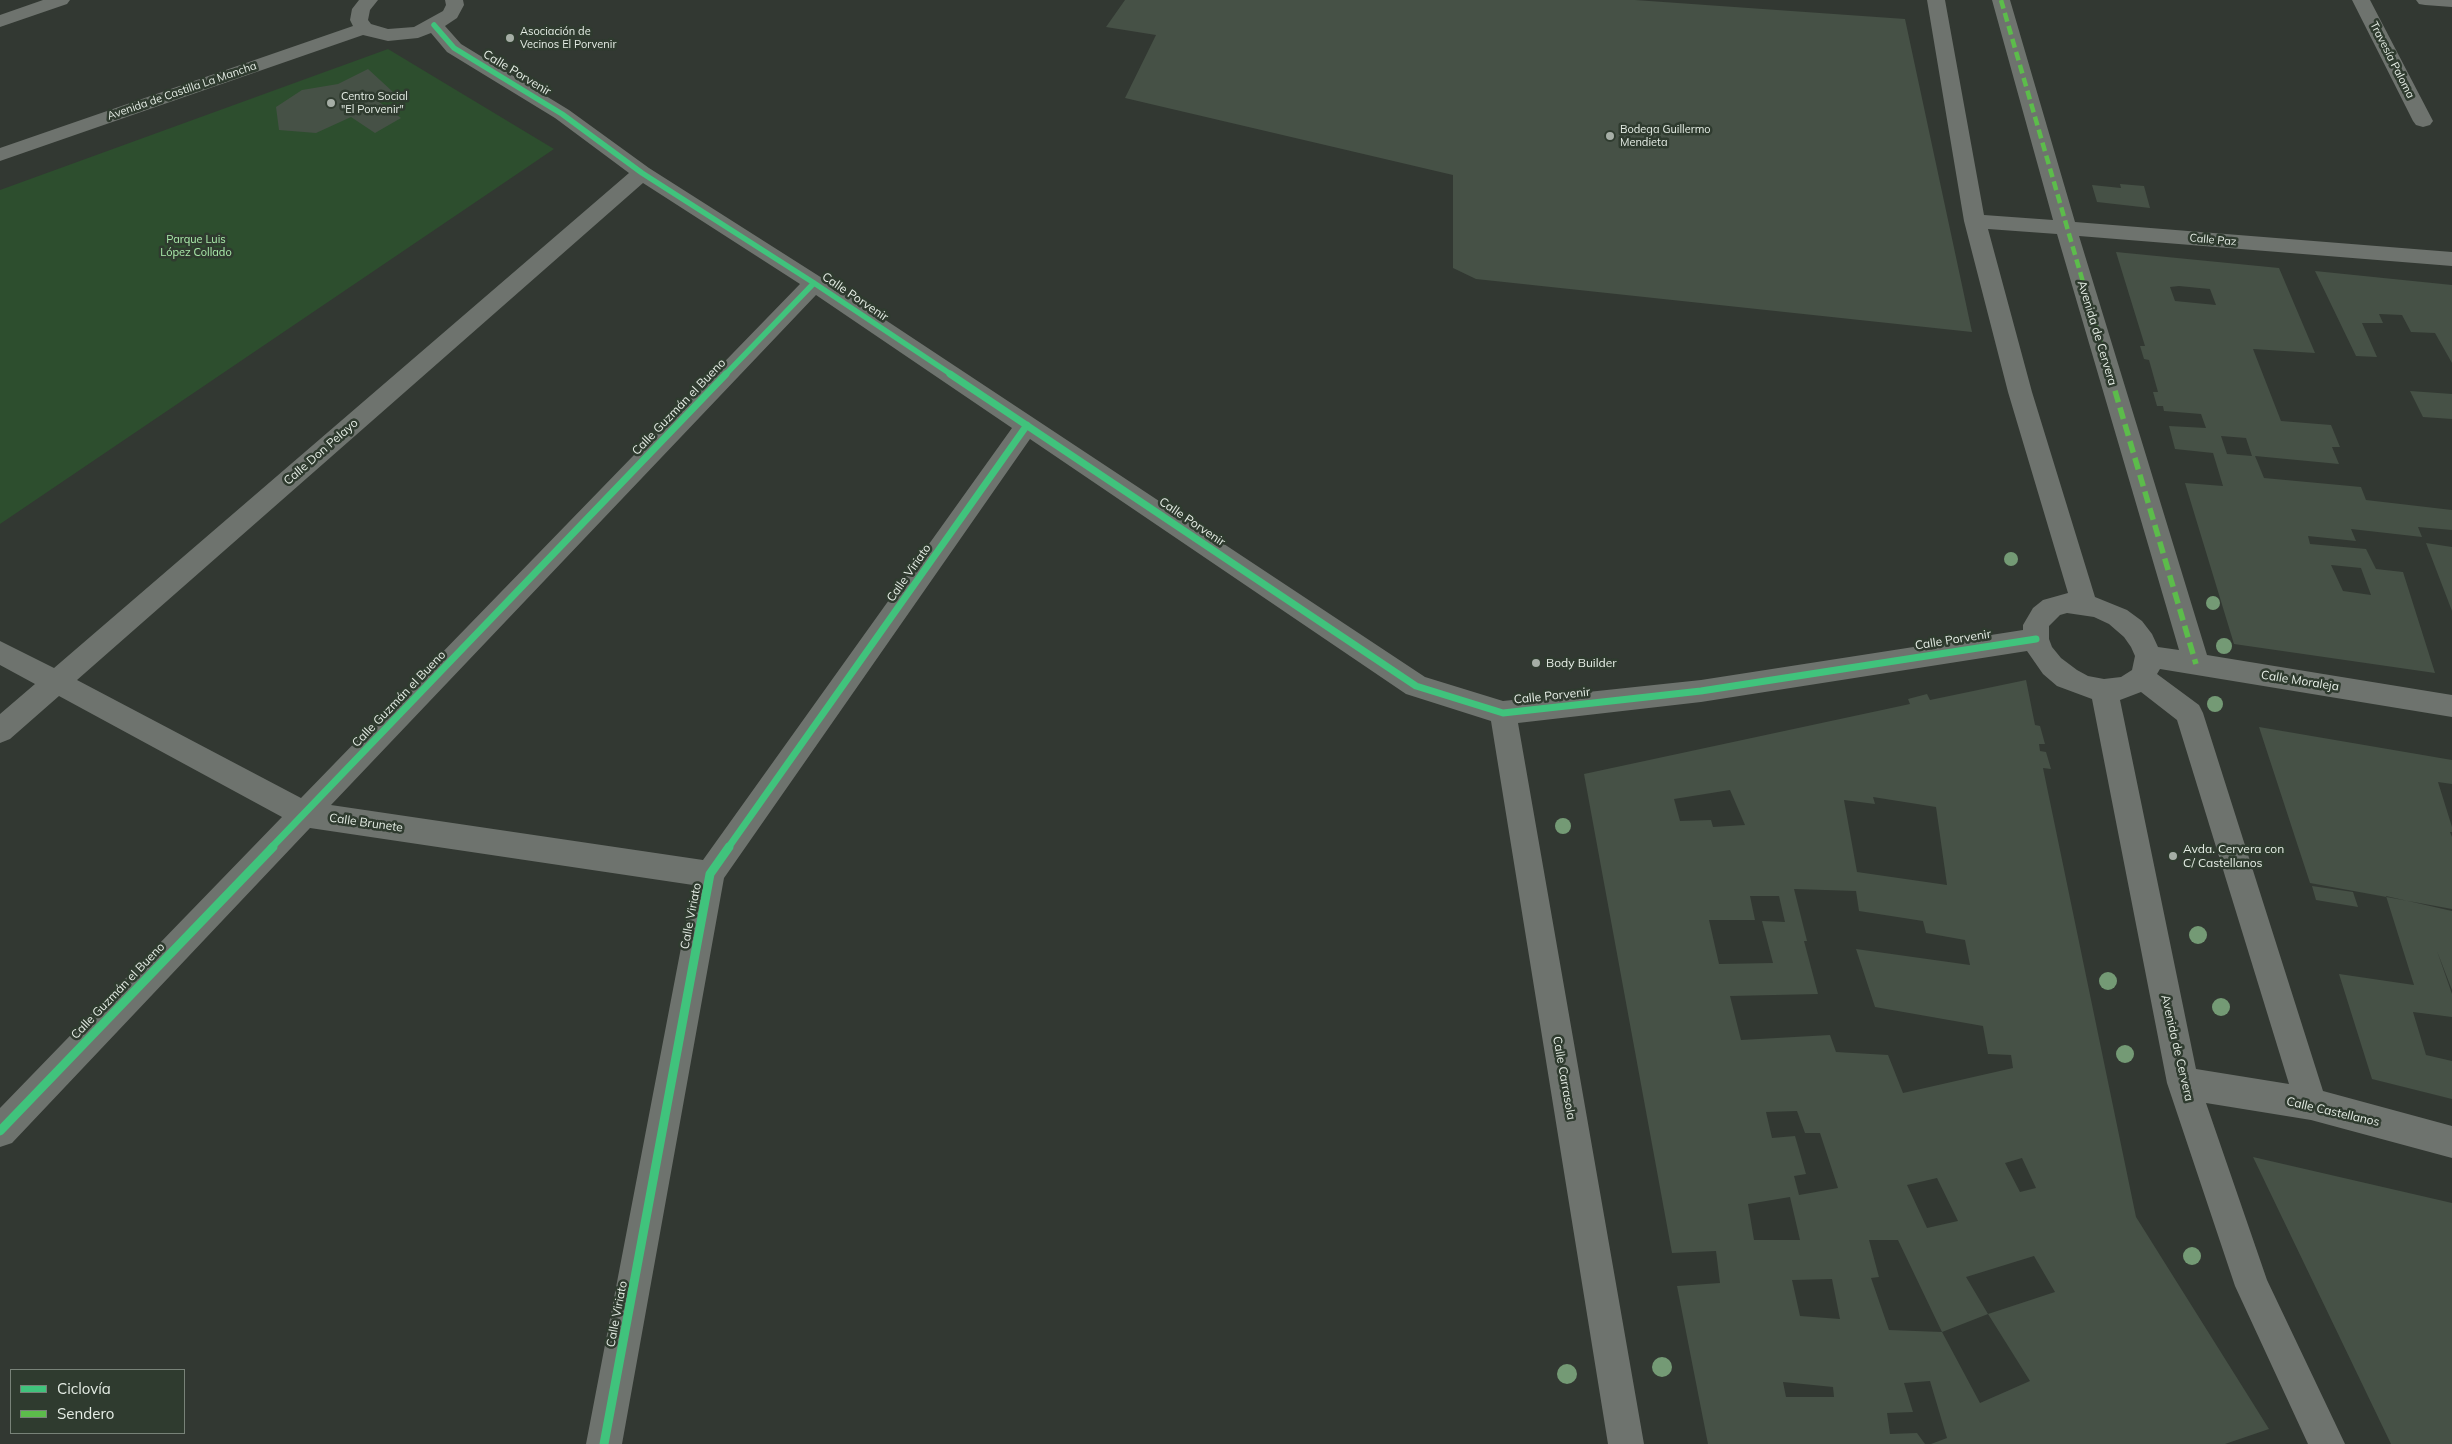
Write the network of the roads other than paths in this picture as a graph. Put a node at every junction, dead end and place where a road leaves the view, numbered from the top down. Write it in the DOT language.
graph roads {
  1 [pos="61,0"];
  2 [pos="369,0"];
  3 [pos="454,0"];
  4 [pos="1936,0"];
  5 [pos="2001,0"];
  6 [pos="2361,0"];
  7 [pos="2425,0"];
  8 [pos="2452,2"];
  9 [pos="0,21"];
  10 [pos="434,25"];
  11 [pos="364,28"];
  12 [pos="2423,121"];
  13 [pos="0,155"];
  14 [pos="642,173"];
  15 [pos="1974,221"];
  16 [pos="2066,228"];
  17 [pos="2452,259"];
  18 [pos="814,282"];
  19 [pos="1027,425"];
  20 [pos="2084,604"];
  21 [pos="2036,639"];
  22 [pos="0,652"];
  23 [pos="2196,664"];
  24 [pos="2145,667"];
  25 [pos="57,682"];
  26 [pos="2104,690"];
  27 [pos="2452,706"];
  28 [pos="1503,713"];
  29 [pos="0,731"];
  30 [pos="304,814"];
  31 [pos="710,874"];
  32 [pos="2183,1083"];
  33 [pos="2311,1104"];
  34 [pos="0,1131"];
  35 [pos="2452,1142"];
  36 [pos="604,1444"];
  37 [pos="1626,1444"];
  38 [pos="2327,1444"];
  1 -- 9 [label="street"];
  2 -- 11 [label="street"];
  3 -- 10 [label="street"];
  4 -- 15 [label="street"];
  5 -- 16 [label="street, Avenida de Cervera"];
  6 -- 12 [label="street, Travesía Paloma"];
  7 -- 8 [label="street"];
  10 -- 11 [label="street"];
  10 -- 14 [label="street, Calle Porvenir"];
  11 -- 13 [label="street, Avenida de Castilla La Mancha"];
  14 -- 18 [label="street, Calle Porvenir"];
  14 -- 25 [label="street, Calle Don Pelayo"];
  15 -- 16 [label="street, Calle Paz"];
  15 -- 20 [label="street"];
  16 -- 17 [label="street, Calle Paz"];
  16 -- 23 [label="street, Avenida de Cervera"];
  18 -- 19 [label="street, Calle Porvenir"];
  18 -- 30 [label="street, Calle Guzmán el Bueno"];
  19 -- 28 [label="street, Calle Porvenir"];
  19 -- 31 [label="street, Calle Viriato"];
  20 -- 21 [label="street"];
  20 -- 24 [label="street"];
  21 -- 26 [label="street"];
  21 -- 28 [label="street, Calle Porvenir"];
  22 -- 25 [label="street, Calle Brunete"];
  23 -- 24 [label="street, Calle Moraleja"];
  23 -- 27 [label="street, Calle Moraleja"];
  24 -- 26 [label="street"];
  24 -- 33 [label="street"];
  25 -- 29 [label="street, Calle Don Pelayo"];
  25 -- 30 [label="street, Calle Brunete"];
  26 -- 32 [label="street, Avenida de Cervera"];
  28 -- 37 [label="street, Calle Carrasola"];
  30 -- 31 [label="street, Calle Brunete"];
  30 -- 34 [label="street, Calle Guzmán el Bueno"];
  31 -- 36 [label="street, Calle Viriato"];
  32 -- 33 [label="street, Calle Castellanos"];
  32 -- 38 [label="street, Avenida de Cervera"];
  33 -- 35 [label="street, Calle Castellanos"];
}
